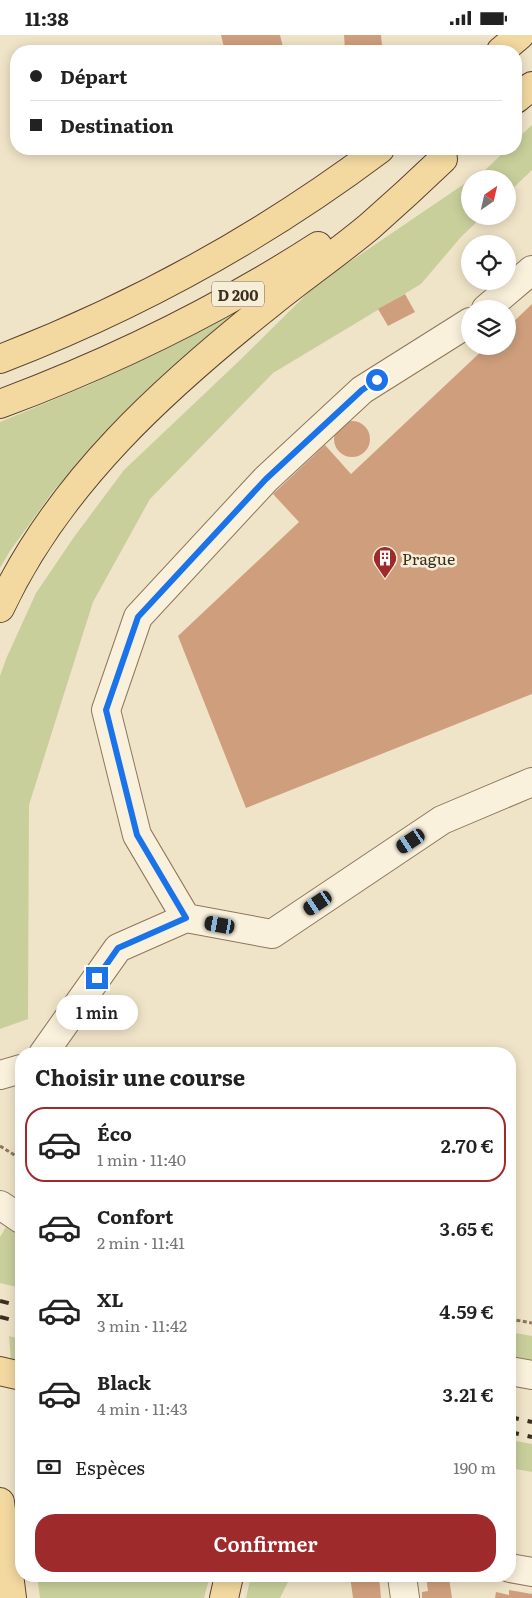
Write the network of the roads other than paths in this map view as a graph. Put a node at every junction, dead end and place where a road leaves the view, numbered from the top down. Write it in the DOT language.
graph roads {
  1 [pos="520,35"];
  2 [pos="508,45"];
  3 [pos="532,86"];
  4 [pos="522,94"];
  5 [pos="372,155"];
  6 [pos="448,155"];
  7 [pos="448,155"];
  8 [pos="532,270"];
  9 [pos="497,300"];
  10 [pos="461,329"];
  11 [pos="0,359"];
  12 [pos="0,404"];
  13 [pos="0,608"];
  14 [pos="532,782"];
  15 [pos="186,918"];
  16 [pos="48,1047"];
  17 [pos="15,1071"];
  18 [pos="0,1075"];
  19 [pos="0,1205"];
  20 [pos="15,1215"];
  21 [pos="0,1371"];
  22 [pos="516,1372"];
  23 [pos="15,1375"];
  24 [pos="532,1375"];
  25 [pos="0,1502"];
  26 [pos="516,1569"];
  27 [pos="532,1572"];
  28 [pos="228,1582"];
  29 [pos="403,1582"];
  30 [pos="12,1598"];
  31 [pos="224,1598"];
  32 [pos="405,1598"];
  1 -- 2 [label="main road"];
  3 -- 4 [label="main road"];
  5 -- 11 [label="main road, D 200"];
  6 -- 12 [label="main road, D 200"];
  7 -- 13 [label="main road"];
  8 -- 9 [label="street"];
  10 -- 15 [label="street"];
  14 -- 15 [label="street"];
  15 -- 16 [label="street"];
  17 -- 18 [label="street"];
  19 -- 20 [label="street"];
  21 -- 23 [label="main road"];
  22 -- 24 [label="street"];
  25 -- 30 [label="main road"];
  26 -- 27 [label="street"];
  28 -- 31 [label="main road"];
  29 -- 32 [label="street"];
}
